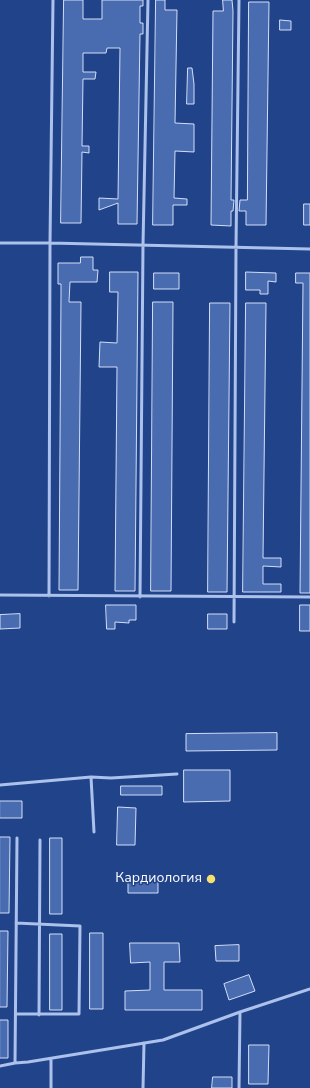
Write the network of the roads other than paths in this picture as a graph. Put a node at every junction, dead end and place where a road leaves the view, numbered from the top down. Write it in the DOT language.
graph roads {
  1 [pos="53,0"];
  2 [pos="148,0"];
  3 [pos="239,0"];
  4 [pos="0,243"];
  5 [pos="50,243"];
  6 [pos="144,245"];
  7 [pos="236,247"];
  8 [pos="310,249"];
  9 [pos="0,595"];
  10 [pos="49,596"];
  11 [pos="234,596"];
  12 [pos="140,597"];
  13 [pos="310,597"];
  14 [pos="234,622"];
  15 [pos="177,774"];
  16 [pos="90,777"];
  17 [pos="0,785"];
  18 [pos="94,832"];
  19 [pos="17,838"];
  20 [pos="40,840"];
  21 [pos="16,923"];
  22 [pos="39,924"];
  23 [pos="310,989"];
  24 [pos="240,1012"];
  25 [pos="16,1014"];
  26 [pos="39,1015"];
  27 [pos="144,1043"];
  28 [pos="51,1059"];
  29 [pos="15,1063"];
  30 [pos="0,1066"];
  31 [pos="51,1088"];
  32 [pos="144,1088"];
  33 [pos="238,1088"];
  1 -- 5 [label="lane"];
  2 -- 6 [label="lane"];
  3 -- 7 [label="lane"];
  4 -- 5 [label="lane"];
  5 -- 6 [label="lane"];
  5 -- 10 [label="lane"];
  6 -- 7 [label="lane"];
  6 -- 12 [label="lane"];
  7 -- 8 [label="lane"];
  7 -- 11 [label="lane"];
  9 -- 10 [label="lane"];
  10 -- 12 [label="lane"];
  11 -- 12 [label="lane"];
  11 -- 13 [label="lane"];
  11 -- 14 [label="lane"];
  15 -- 16 [label="lane"];
  16 -- 17 [label="lane"];
  16 -- 18 [label="lane"];
  19 -- 21 [label="lane"];
  20 -- 22 [label="lane"];
  21 -- 22 [label="lane"];
  21 -- 25 [label="lane"];
  22 -- 26 [label="lane"];
  22 -- 26 [label="lane"];
  23 -- 24 [label="lane"];
  24 -- 27 [label="lane"];
  24 -- 33 [label="lane"];
  25 -- 26 [label="lane"];
  25 -- 29 [label="lane"];
  27 -- 28 [label="lane"];
  27 -- 32 [label="lane"];
  28 -- 29 [label="lane"];
  28 -- 31 [label="lane"];
  29 -- 30 [label="lane"];
}
